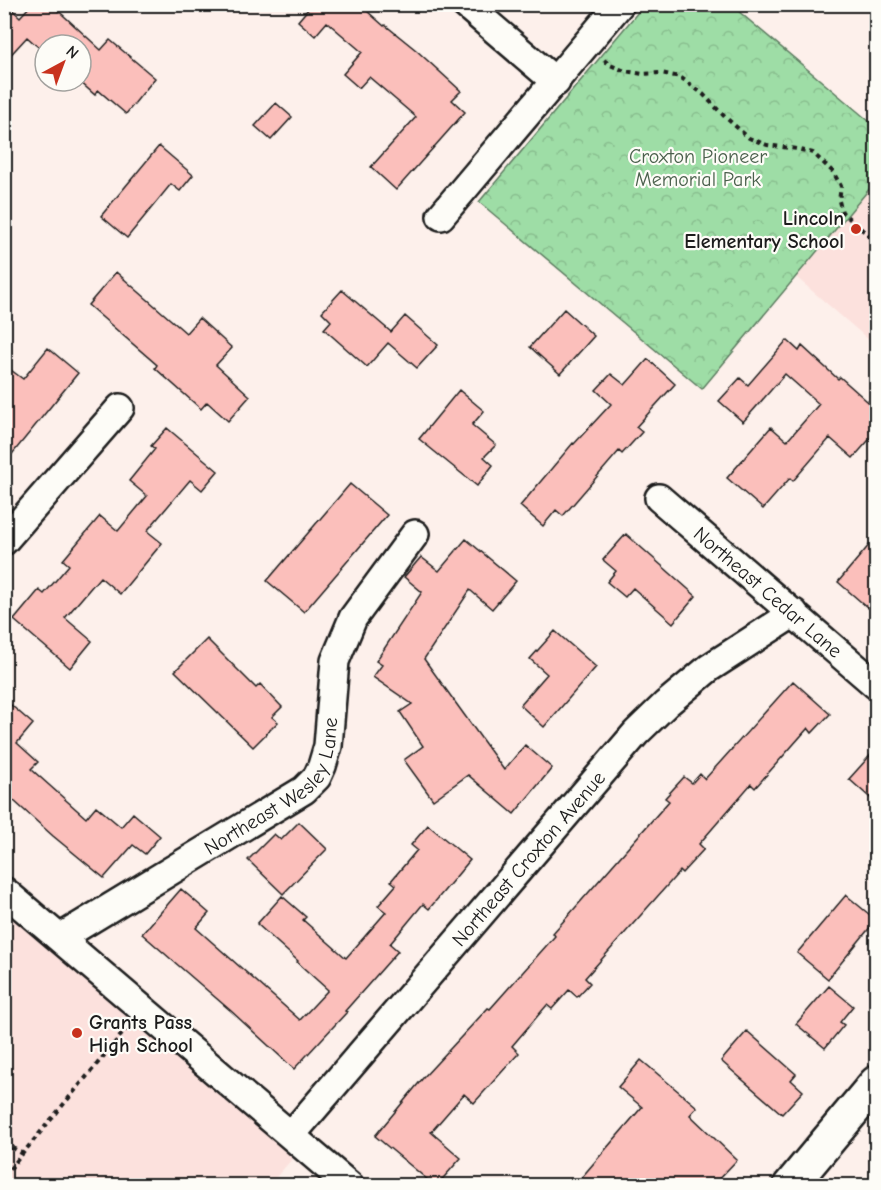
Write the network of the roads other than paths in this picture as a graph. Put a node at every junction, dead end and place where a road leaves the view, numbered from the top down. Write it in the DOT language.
graph roads {
  1 [pos="465,4"];
  2 [pos="620,4"];
  3 [pos="556,82"];
  4 [pos="441,216"];
  5 [pos="120,408"];
  6 [pos="659,498"];
  7 [pos="415,534"];
  8 [pos="4,541"];
  9 [pos="794,613"];
  10 [pos="876,685"];
  11 [pos="4,891"];
  12 [pos="60,938"];
  13 [pos="876,1083"];
  14 [pos="292,1134"];
  15 [pos="351,1185"];
  16 [pos="790,1185"];
  1 -- 3 [label="street"];
  2 -- 3 [label="street"];
  3 -- 4 [label="street"];
  5 -- 8 [label="street"];
  6 -- 9 [label="street, Northeast Cedar Lane"];
  7 -- 12 [label="street, Northeast Wesley Lane"];
  9 -- 10 [label="street, Northeast Cedar Lane"];
  9 -- 14 [label="street, Northeast Croxton Avenue"];
  11 -- 12 [label="street"];
  12 -- 14 [label="street"];
  13 -- 16 [label="street"];
  14 -- 15 [label="street"];
}
